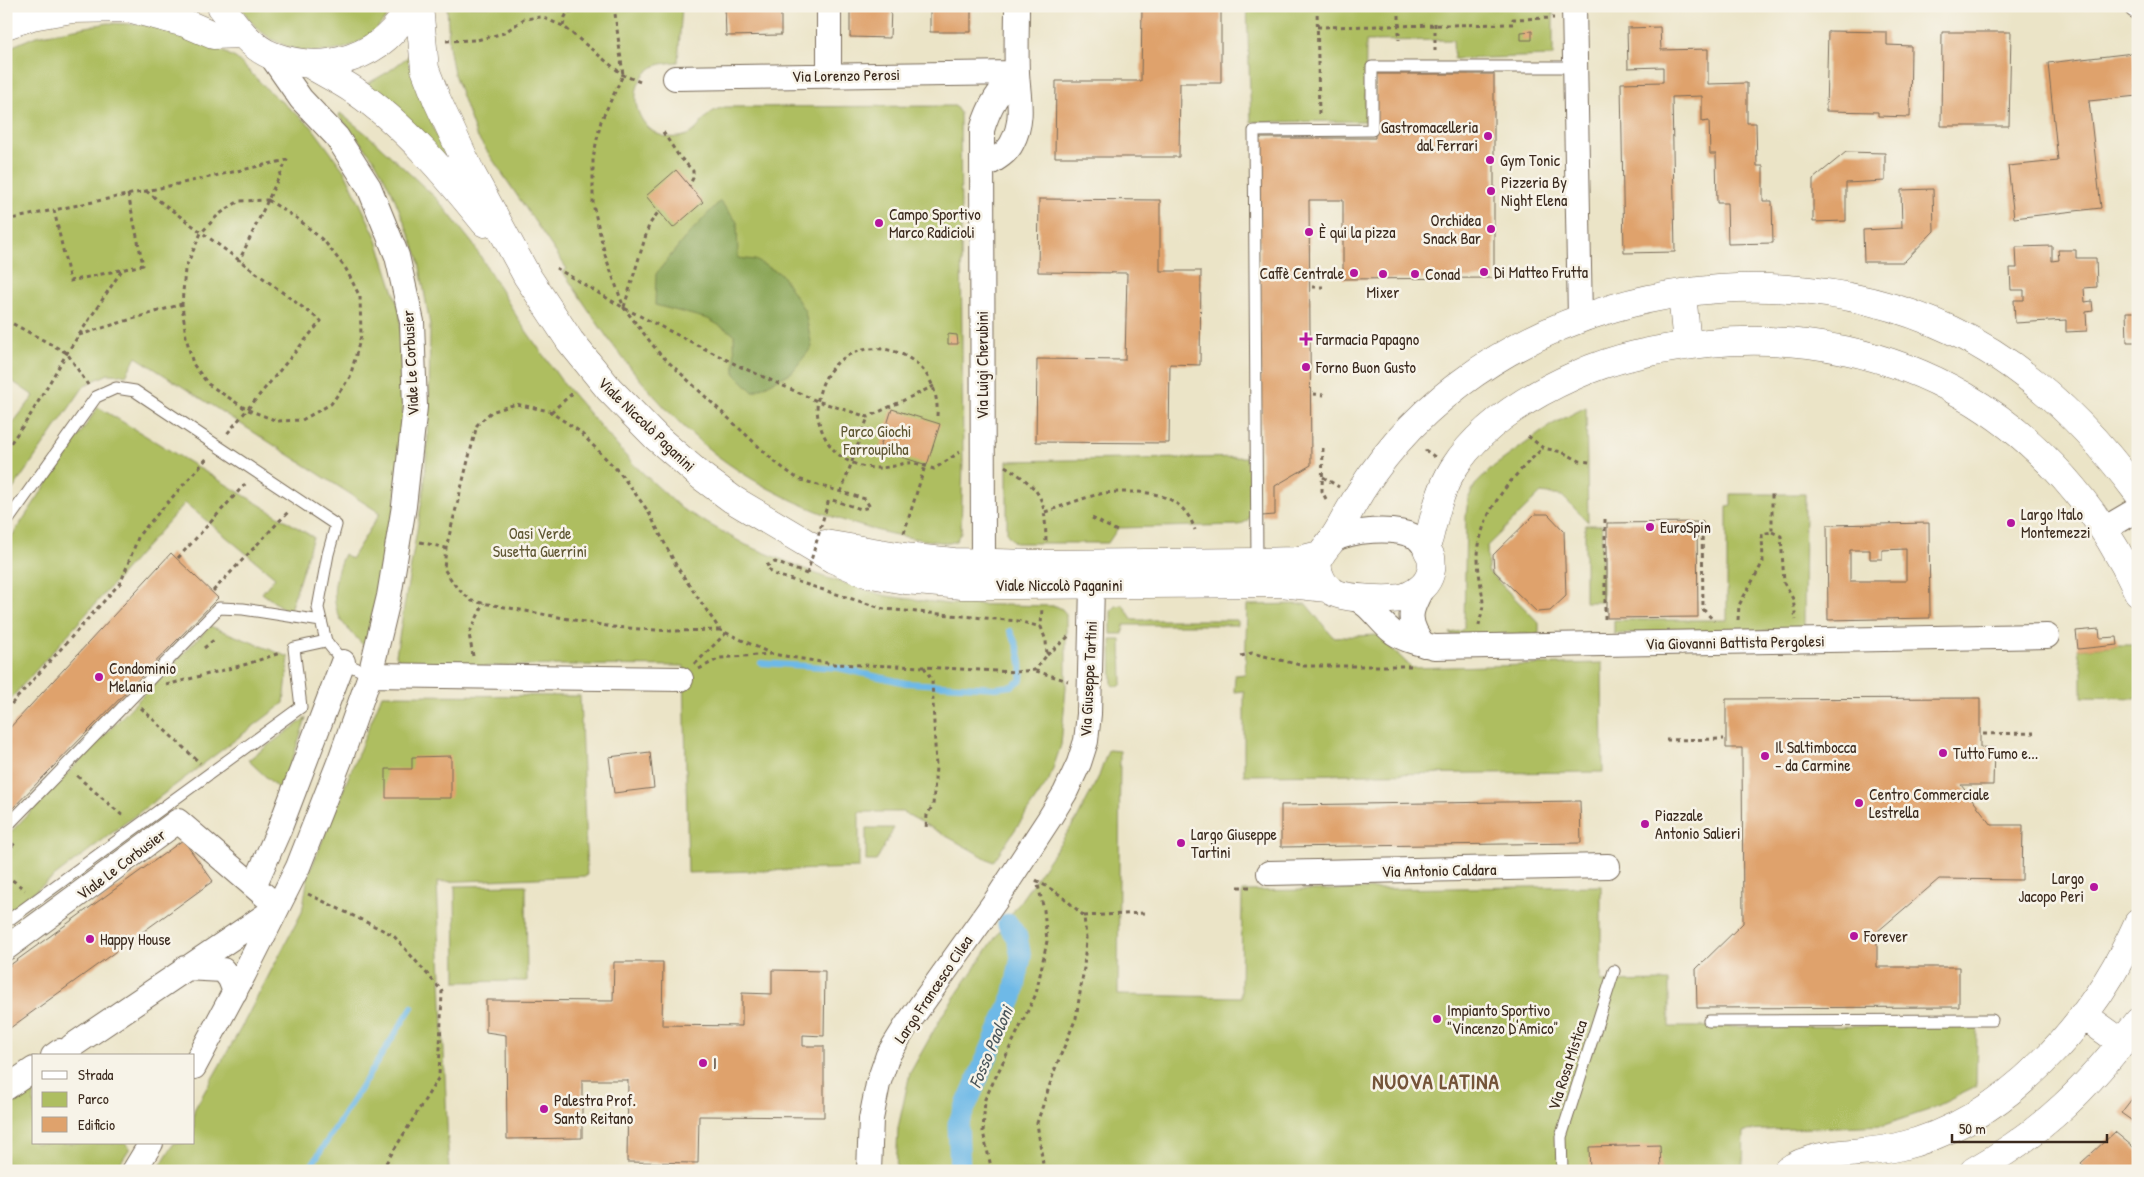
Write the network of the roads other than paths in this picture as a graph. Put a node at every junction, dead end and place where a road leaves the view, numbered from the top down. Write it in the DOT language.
graph roads {
  1 [pos="221,6"];
  2 [pos="410,6"];
  3 [pos="419,6"];
  4 [pos="829,6"];
  5 [pos="1017,6"];
  6 [pos="1565,12"];
  7 [pos="6,25"];
  8 [pos="241,34"];
  9 [pos="272,56"];
  10 [pos="311,65"];
  11 [pos="1575,67"];
  12 [pos="1017,73"];
  13 [pos="830,76"];
  14 [pos="675,78"];
  15 [pos="983,167"];
  16 [pos="527,276"];
  17 [pos="1682,294"];
  18 [pos="1580,318"];
  19 [pos="1687,345"];
  20 [pos="2138,494"];
  21 [pos="2138,509"];
  22 [pos="6,523"];
  23 [pos="2104,529"];
  24 [pos="798,539"];
  25 [pos="1325,548"];
  26 [pos="1427,548"];
  27 [pos="1257,562"];
  28 [pos="983,563"];
  29 [pos="1092,584"];
  30 [pos="1424,585"];
  31 [pos="1327,588"];
  32 [pos="2138,592"];
  33 [pos="1353,597"];
  34 [pos="321,621"];
  35 [pos="2046,636"];
  36 [pos="326,641"];
  37 [pos="1424,645"];
  38 [pos="343,662"];
  39 [pos="370,675"];
  40 [pos="681,679"];
  41 [pos="6,828"];
  42 [pos="1608,866"];
  43 [pos="1269,873"];
  44 [pos="254,886"];
  45 [pos="996,900"];
  46 [pos="278,907"];
  47 [pos="6,922"];
  48 [pos="2138,923"];
  49 [pos="6,948"];
  50 [pos="185,968"];
  51 [pos="1614,971"];
  52 [pos="235,992"];
  53 [pos="2083,1015"];
  54 [pos="1992,1020"];
  55 [pos="1709,1021"];
  56 [pos="2130,1032"];
  57 [pos="62,1051"];
  58 [pos="195,1065"];
  59 [pos="32,1070"];
  60 [pos="6,1088"];
  61 [pos="150,1144"];
  62 [pos="1815,1159"];
  63 [pos="134,1171"];
  64 [pos="869,1171"];
  65 [pos="1562,1171"];
  66 [pos="1787,1171"];
  67 [pos="1845,1171"];
  68 [pos="1974,1171"];
  1 -- 8 [label="street"];
  2 -- 10 [label="street"];
  3 -- 16 [label="street, Viale Niccolò Paganini"];
  4 -- 13 [label="street"];
  5 -- 12 [label="street"];
  6 -- 11 [label="street"];
  7 -- 8 [label="street"];
  8 -- 9 [label="street"];
  9 -- 10 [label="street"];
  9 -- 39 [label="street, Viale Le Corbusier"];
  10 -- 16 [label="street, Viale Niccolò Paganini"];
  11 -- 18 [label="street"];
  11 -- 27 [label="lane"];
  12 -- 13 [label="street, Via Lorenzo Perosi"];
  12 -- 15 [label="street, Via Luigi Cherubini"];
  12 -- 15 [label="street"];
  13 -- 14 [label="street, Via Lorenzo Perosi"];
  15 -- 28 [label="street, Via Luigi Cherubini"];
  16 -- 24 [label="street, Viale Niccolò Paganini"];
  17 -- 18 [label="street"];
  17 -- 19 [label="street"];
  17 -- 20 [label="street"];
  18 -- 25 [label="street"];
  19 -- 23 [label="street"];
  19 -- 26 [label="street"];
  21 -- 23 [label="street"];
  22 -- 34 [label="lane"];
  23 -- 32 [label="street"];
  24 -- 28 [label="street, Viale Niccolò Paganini"];
  24 -- 29 [label="street, Viale Niccolò Paganini"];
  25 -- 26 [label="street, Viale Niccolò Paganini"];
  25 -- 27 [label="street, Viale Niccolò Paganini"];
  25 -- 31 [label="street"];
  26 -- 30 [label="street"];
  27 -- 28 [label="street, Viale Niccolò Paganini"];
  29 -- 31 [label="street, Viale Niccolò Paganini"];
  29 -- 45 [label="street, Via Giuseppe Tartini"];
  30 -- 33 [label="street, Viale Niccolò Paganini"];
  30 -- 37 [label="street"];
  31 -- 33 [label="street, Viale Niccolò Paganini"];
  33 -- 37 [label="street, Via Giovanni Battista Pergolesi"];
  34 -- 36 [label="lane"];
  34 -- 41 [label="lane"];
  35 -- 37 [label="street, Via Giovanni Battista Pergolesi"];
  36 -- 38 [label="lane"];
  36 -- 47 [label="lane"];
  38 -- 39 [label="lane"];
  38 -- 44 [label="street"];
  39 -- 40 [label="street"];
  39 -- 46 [label="street, Viale Le Corbusier"];
  42 -- 43 [label="street, Via Antonio Caldara"];
  44 -- 46 [label="street, Viale Le Corbusier"];
  44 -- 49 [label="street, Viale Le Corbusier"];
  45 -- 64 [label="street, Largo Francesco Cilea"];
  46 -- 50 [label="street"];
  46 -- 52 [label="street, Viale Le Corbusier"];
  48 -- 53 [label="street"];
  50 -- 52 [label="street"];
  50 -- 57 [label="street"];
  51 -- 65 [label="lane, Via Rosa Mistica"];
  52 -- 58 [label="street, Viale Le Corbusier"];
  53 -- 56 [label="street"];
  53 -- 62 [label="street"];
  54 -- 55 [label="lane"];
  56 -- 68 [label="street"];
  59 -- 60 [label="street"];
  61 -- 63 [label="street"];
  62 -- 66 [label="street"];
  62 -- 67 [label="street"];
}
